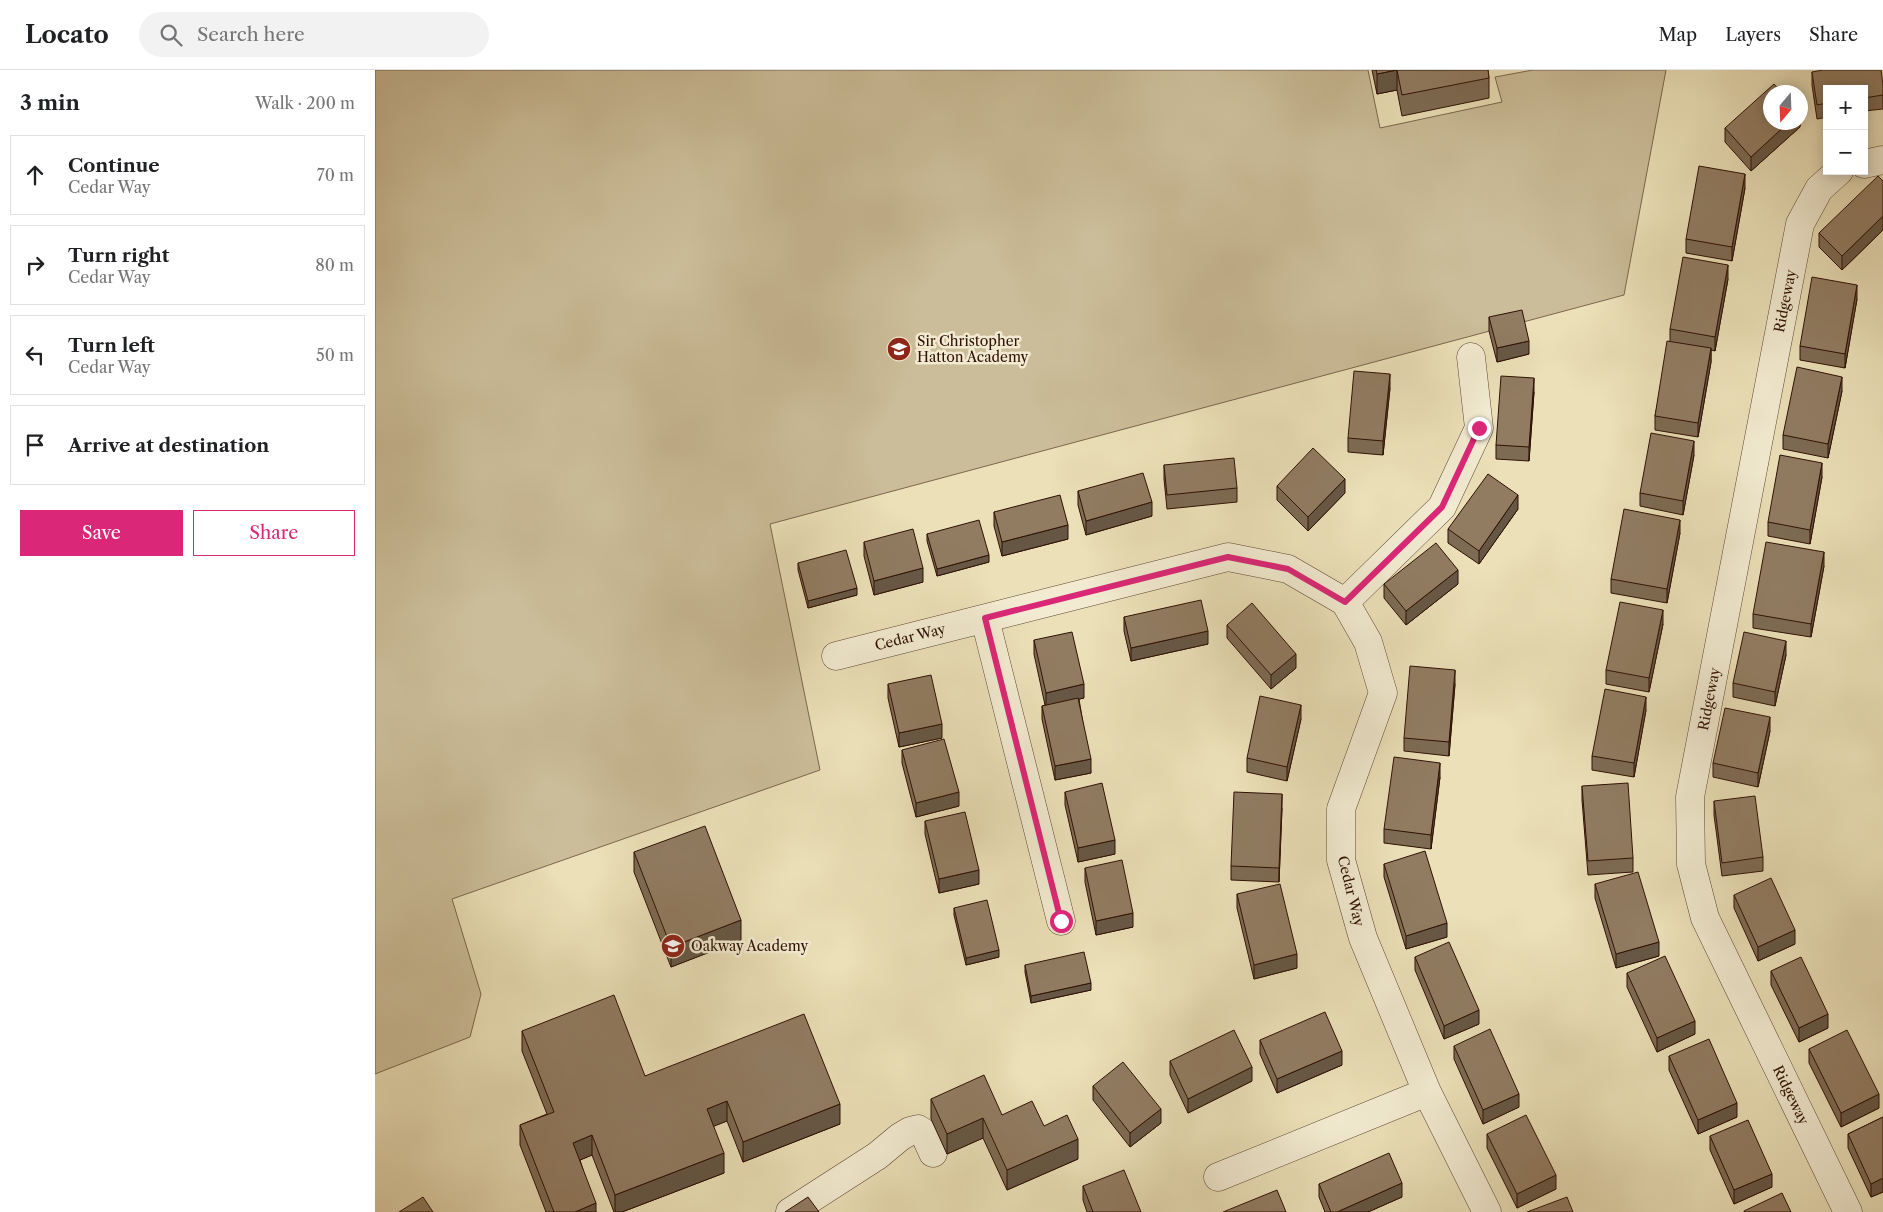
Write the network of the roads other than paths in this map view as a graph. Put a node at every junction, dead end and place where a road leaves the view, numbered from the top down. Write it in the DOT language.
graph roads {
  1 [pos="1883,160"];
  2 [pos="1868,163"];
  3 [pos="1835,175"];
  4 [pos="1471,357"];
  5 [pos="1345,602"];
  6 [pos="985,618"];
  7 [pos="836,656"];
  8 [pos="1061,921"];
  9 [pos="1427,1092"];
  10 [pos="933,1153"];
  11 [pos="1218,1176"];
  12 [pos="789,1212"];
  13 [pos="1487,1212"];
  14 [pos="1848,1212"];
  1 -- 2 [label="street"];
  3 -- 14 [label="street, Ridgeway"];
  4 -- 5 [label="street"];
  5 -- 6 [label="street, Cedar Way"];
  5 -- 9 [label="street, Cedar Way"];
  6 -- 7 [label="street, Cedar Way"];
  6 -- 8 [label="street"];
  9 -- 11 [label="street"];
  9 -- 13 [label="street, Cedar Way"];
  10 -- 12 [label="street"];
}
